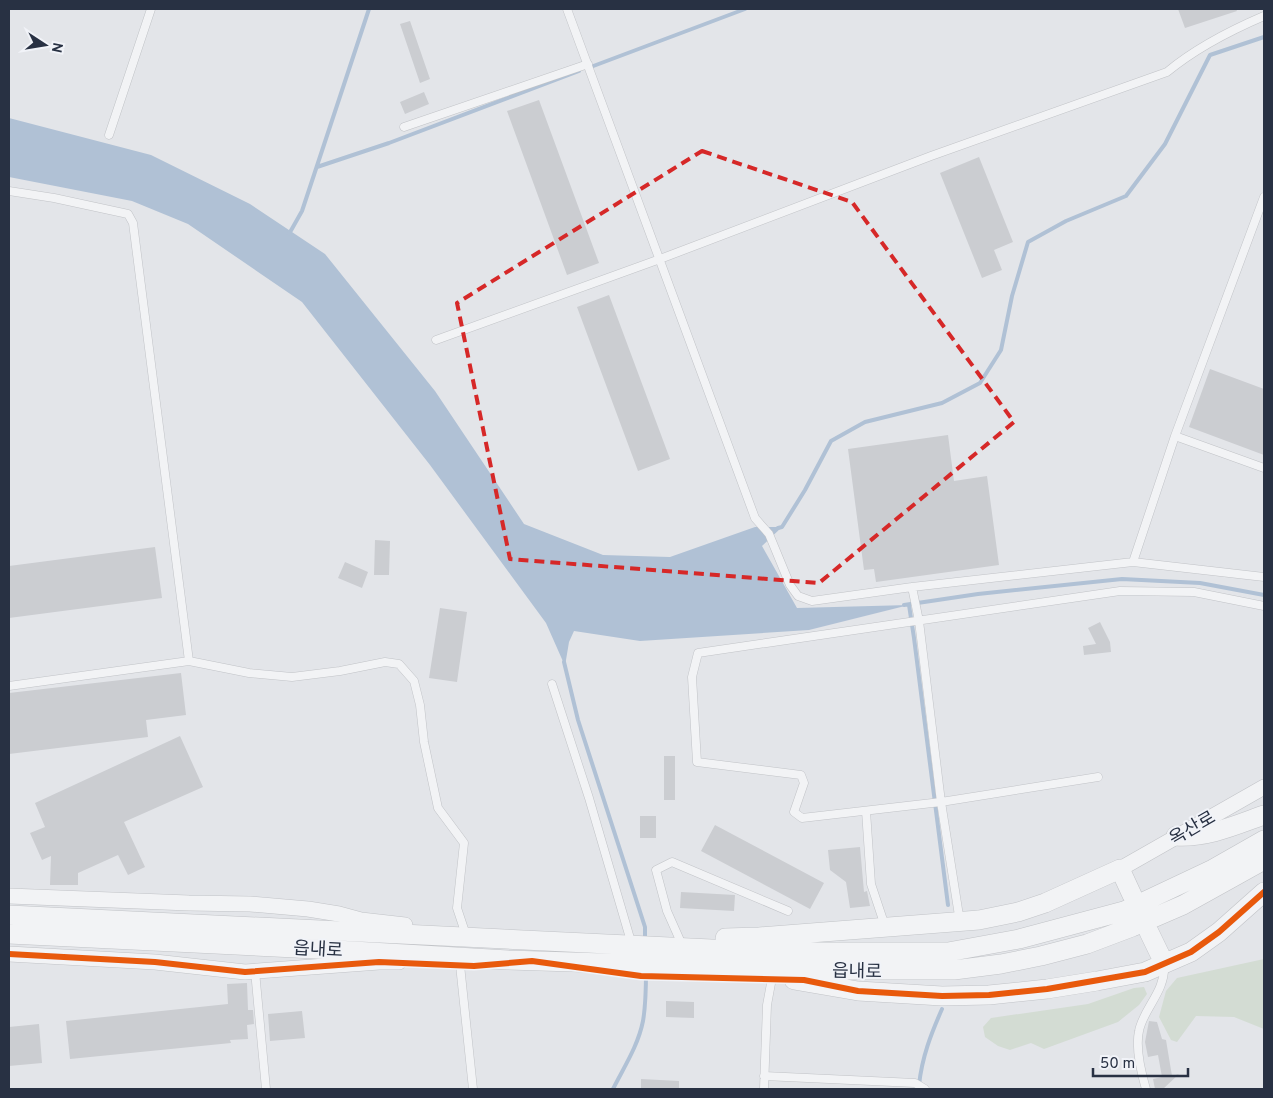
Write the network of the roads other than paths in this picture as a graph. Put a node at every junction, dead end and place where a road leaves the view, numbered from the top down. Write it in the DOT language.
graph roads {
  1 [pos="151,9"];
  2 [pos="567,9"];
  3 [pos="1264,16"];
  4 [pos="588,64"];
  5 [pos="404,127"];
  6 [pos="109,135"];
  7 [pos="9,191"];
  8 [pos="1264,197"];
  9 [pos="660,259"];
  10 [pos="436,340"];
  11 [pos="1175,436"];
  12 [pos="1264,468"];
  13 [pos="1133,562"];
  14 [pos="1264,577"];
  15 [pos="912,587"];
  16 [pos="1264,606"];
  17 [pos="919,621"];
  18 [pos="189,661"];
  19 [pos="552,684"];
  20 [pos="9,686"];
  21 [pos="1098,777"];
  22 [pos="1264,787"];
  23 [pos="941,802"];
  24 [pos="866,811"];
  25 [pos="1264,815"];
  26 [pos="1176,836"];
  27 [pos="1264,840"];
  28 [pos="1264,860"];
  29 [pos="1120,869"];
  30 [pos="1264,892"];
  31 [pos="1132,894"];
  32 [pos="9,896"];
  33 [pos="788,911"];
  34 [pos="9,915"];
  35 [pos="960,922"];
  36 [pos="886,928"];
  37 [pos="1149,932"];
  38 [pos="9,934"];
  39 [pos="466,937"];
  40 [pos="641,945"];
  41 [pos="683,947"];
  42 [pos="9,954"];
  43 [pos="532,961"];
  44 [pos="1164,963"];
  45 [pos="467,965"];
  46 [pos="255,971"];
  47 [pos="772,978"];
  48 [pos="764,1076"];
  49 [pos="266,1089"];
  50 [pos="473,1089"];
  51 [pos="764,1089"];
  52 [pos="925,1089"];
  53 [pos="1146,1089"];
  1 -- 6 [label="lane"];
  2 -- 4 [label="lane"];
  3 -- 9 [label="lane"];
  4 -- 5 [label="lane"];
  4 -- 9 [label="lane"];
  7 -- 18 [label="lane"];
  8 -- 11 [label="lane"];
  9 -- 10 [label="lane"];
  9 -- 15 [label="lane"];
  11 -- 12 [label="lane"];
  11 -- 13 [label="lane"];
  13 -- 14 [label="lane"];
  13 -- 15 [label="lane"];
  15 -- 17 [label="lane"];
  16 -- 17 [label="lane"];
  17 -- 23 [label="lane"];
  17 -- 24 [label="lane"];
  18 -- 20 [label="lane"];
  18 -- 39 [label="lane"];
  19 -- 40 [label="lane"];
  21 -- 23 [label="lane"];
  22 -- 26 [label="street, 옥산로"];
  23 -- 24 [label="lane"];
  23 -- 35 [label="lane"];
  24 -- 36 [label="lane"];
  25 -- 26 [label="street"];
  26 -- 29 [label="street, 옥산로"];
  27 -- 41 [label="street, 읍내로"];
  28 -- 43 [label="street, 읍내로"];
  29 -- 31 [label="street"];
  29 -- 35 [label="street"];
  30 -- 44 [label="street"];
  32 -- 39 [label="street"];
  33 -- 41 [label="lane"];
  34 -- 39 [label="street, 읍내로"];
  35 -- 36 [label="street"];
  36 -- 41 [label="street"];
  37 -- 44 [label="street"];
  38 -- 43 [label="street, 읍내로"];
  39 -- 40 [label="street, 읍내로"];
  40 -- 41 [label="street, 읍내로"];
  42 -- 46 [label="street"];
  43 -- 45 [label="street"];
  43 -- 47 [label="street"];
  44 -- 47 [label="street"];
  44 -- 53 [label="lane"];
  45 -- 46 [label="street"];
  45 -- 50 [label="lane"];
  46 -- 49 [label="lane"];
  47 -- 48 [label="lane"];
  48 -- 51 [label="lane"];
  48 -- 52 [label="lane"];
}
